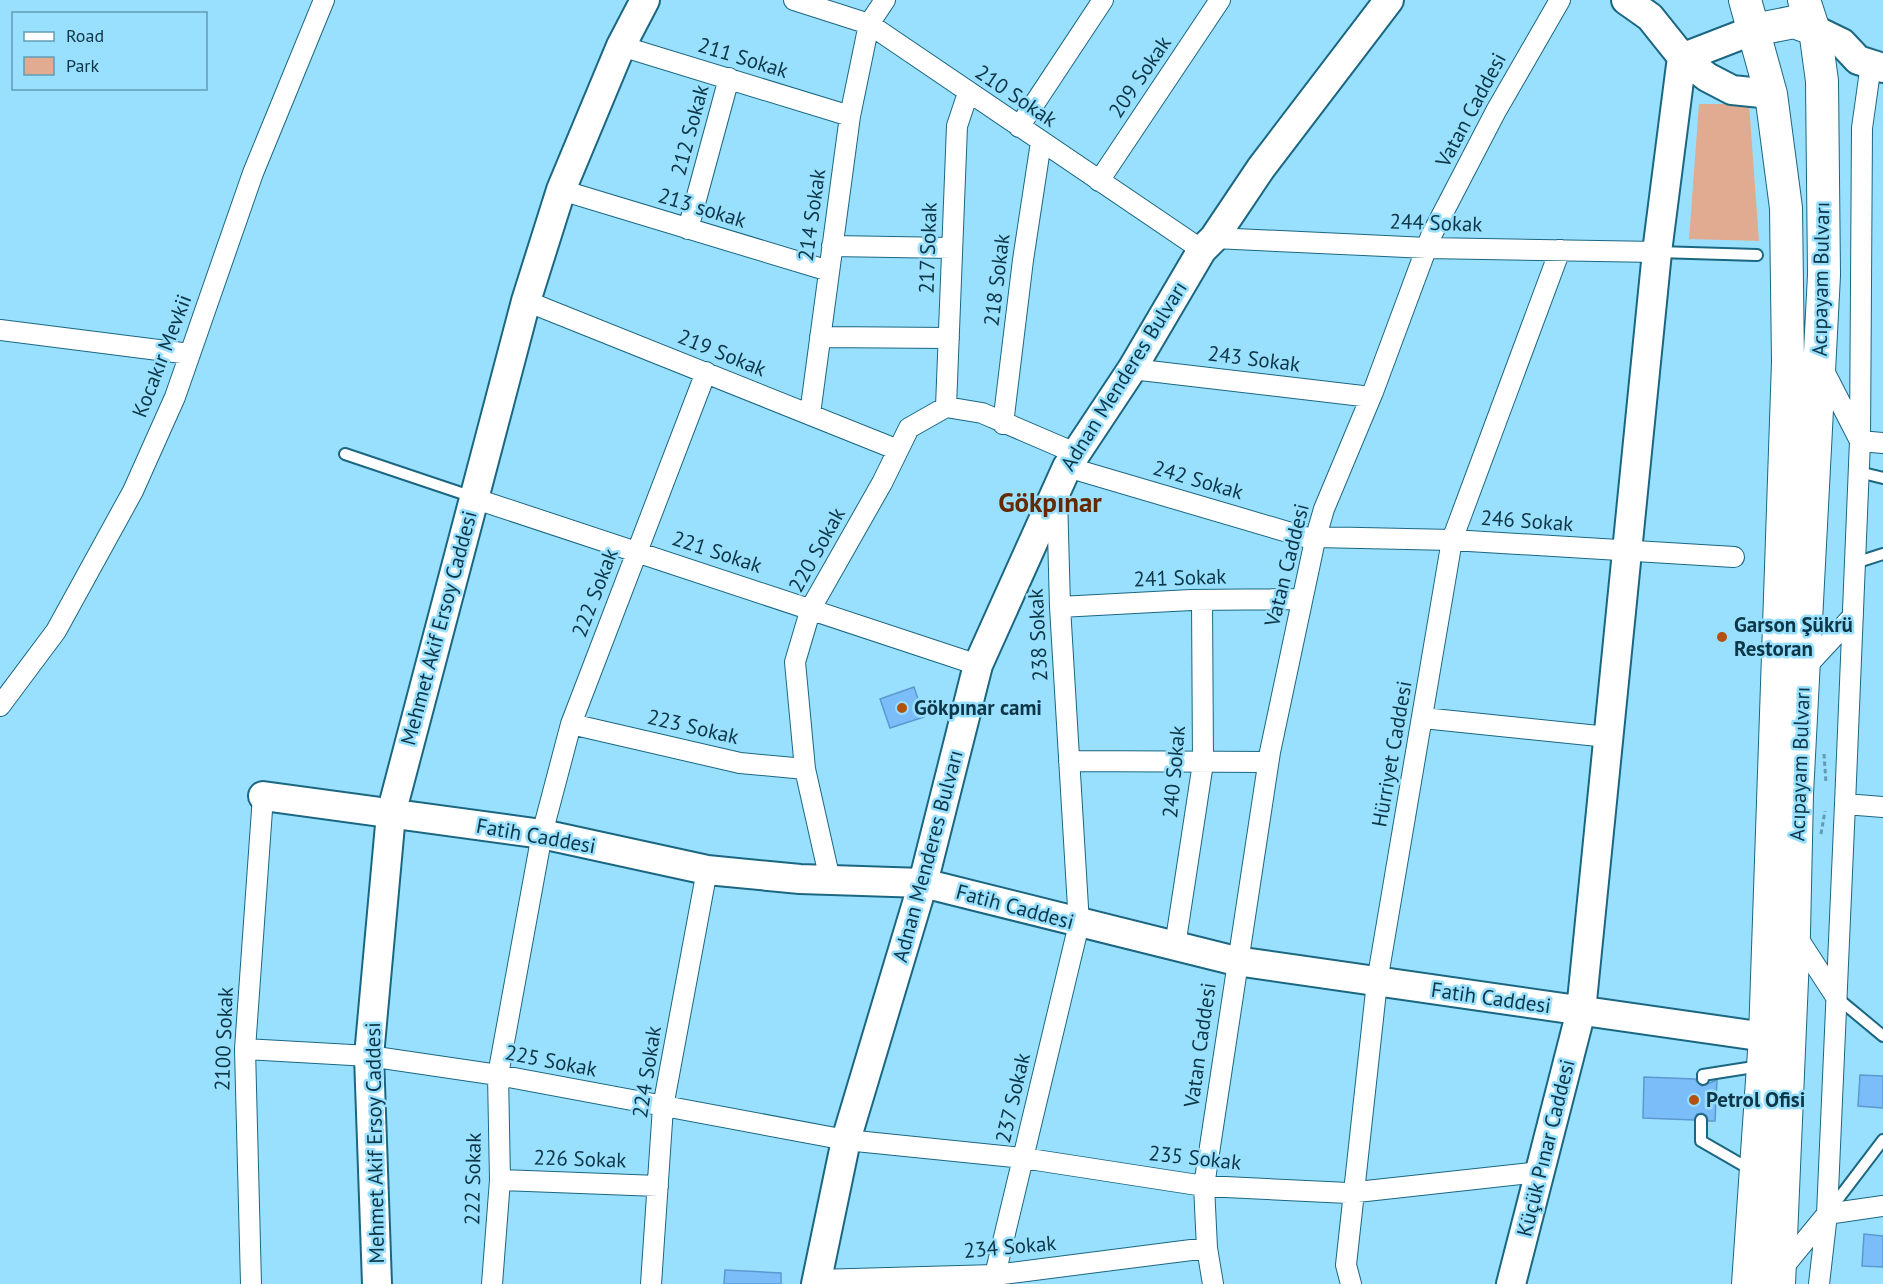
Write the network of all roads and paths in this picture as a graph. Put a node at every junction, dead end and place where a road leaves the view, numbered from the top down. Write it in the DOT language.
graph roads {
  1 [pos="324,0"];
  2 [pos="645,0"];
  3 [pos="794,0"];
  4 [pos="885,0"];
  5 [pos="1103,0"];
  6 [pos="1220,0"];
  7 [pos="1389,0"];
  8 [pos="1560,0"];
  9 [pos="1626,0"];
  10 [pos="1745,0"];
  11 [pos="1804,0"];
  12 [pos="869,24"];
  13 [pos="1813,29"];
  14 [pos="1754,30"];
  15 [pos="621,46"];
  16 [pos="1683,57"];
  17 [pos="1871,64"];
  18 [pos="729,78"];
  19 [pos="1822,81"];
  20 [pos="968,93"];
  21 [pos="1771,94"];
  22 [pos="850,116"];
  23 [pos="1019,127"];
  24 [pos="1041,142"];
  25 [pos="1099,181"];
  26 [pos="561,190"];
  27 [pos="688,228"];
  28 [pos="1208,244"];
  29 [pos="832,246"];
  30 [pos="952,248"];
  31 [pos="1427,248"];
  32 [pos="1560,250"];
  33 [pos="1657,252"];
  34 [pos="1757,255"];
  35 [pos="829,271"];
  36 [pos="526,301"];
  37 [pos="0,330"];
  38 [pos="820,337"];
  39 [pos="949,338"];
  40 [pos="190,354"];
  41 [pos="1820,364"];
  42 [pos="1132,369"];
  43 [pos="706,372"];
  44 [pos="1371,397"];
  45 [pos="946,408"];
  46 [pos="810,414"];
  47 [pos="1003,424"];
  48 [pos="1860,441"];
  49 [pos="1883,443"];
  50 [pos="898,450"];
  51 [pos="345,453"];
  52 [pos="1066,469"];
  53 [pos="1859,472"];
  54 [pos="1883,478"];
  55 [pos="473,498"];
  56 [pos="1315,538"];
  57 [pos="1452,540"];
  58 [pos="637,551"];
  59 [pos="1627,551"];
  60 [pos="1883,554"];
  61 [pos="1734,557"];
  62 [pos="1855,563"];
  63 [pos="1302,599"];
  64 [pos="1202,600"];
  65 [pos="1060,607"];
  66 [pos="811,608"];
  67 [pos="1853,616"];
  68 [pos="978,665"];
  69 [pos="1804,669"];
  70 [pos="0,706"];
  71 [pos="1423,718"];
  72 [pos="571,724"];
  73 [pos="1608,737"];
  74 [pos="1069,761"];
  75 [pos="1268,762"];
  76 [pos="1203,763"];
  77 [pos="805,769"];
  78 [pos="263,796"];
  79 [pos="1845,804"];
  80 [pos="1883,807"];
  81 [pos="391,814"];
  82 [pos="542,834"];
  83 [pos="707,870"];
  84 [pos="830,880"];
  85 [pos="923,883"];
  86 [pos="1079,924"];
  87 [pos="1794,933"];
  88 [pos="1175,946"];
  89 [pos="1236,961"];
  90 [pos="1377,982"];
  91 [pos="1836,998"];
  92 [pos="1581,1011"];
  93 [pos="1883,1036"];
  94 [pos="245,1049"];
  95 [pos="1764,1051"];
  96 [pos="369,1056"];
  97 [pos="498,1075"];
  98 [pos="1703,1079"];
  99 [pos="663,1107"];
  100 [pos="1701,1120"];
  101 [pos="846,1140"];
  102 [pos="1883,1140"];
  103 [pos="1023,1158"];
  104 [pos="1540,1172"];
  105 [pos="1756,1174"];
  106 [pos="500,1180"];
  107 [pos="658,1186"];
  108 [pos="1204,1186"];
  109 [pos="1354,1192"];
  110 [pos="1883,1206"];
  111 [pos="1827,1214"];
  112 [pos="1207,1248"];
  113 [pos="1780,1277"];
  114 [pos="996,1280"];
  115 [pos="817,1282"];
  116 [pos="251,1284"];
  117 [pos="377,1284"];
  118 [pos="492,1284"];
  119 [pos="651,1284"];
  120 [pos="1213,1284"];
  121 [pos="1351,1284"];
  122 [pos="1511,1284"];
  123 [pos="1748,1284"];
  124 [pos="1819,1284"];
  1 -- 40 [label="street, Kocakır Mevkii"];
  2 -- 15 [label="street, Mehmet Akif Ersoy Caddesi"];
  3 -- 12 [label="street, 210 Sokak"];
  4 -- 12 [label="street"];
  5 -- 23 [label="street"];
  6 -- 25 [label="street, 209 Sokak"];
  7 -- 28 [label="street, Adnan Menderes Bulvarı"];
  8 -- 31 [label="street, Vatan Caddesi"];
  9 -- 16 [label="street"];
  10 -- 14 [label="main road, Acıpayam Bulvarı"];
  11 -- 13 [label="main road, Acıpayam Bulvarı"];
  12 -- 20 [label="street, 210 Sokak"];
  12 -- 22 [label="street, 214 Sokak"];
  13 -- 14 [label="main road"];
  13 -- 17 [label="street"];
  13 -- 19 [label="main road, Acıpayam Bulvarı"];
  14 -- 16 [label="street"];
  14 -- 21 [label="main road, Acıpayam Bulvarı"];
  15 -- 18 [label="street, 211 Sokak"];
  15 -- 26 [label="street, Mehmet Akif Ersoy Caddesi"];
  16 -- 21 [label="street"];
  16 -- 33 [label="street, Küçük Pınar Caddesi"];
  17 -- 19 [label="street"];
  17 -- 48 [label="street"];
  18 -- 22 [label="street, 211 Sokak"];
  18 -- 27 [label="street, 212 Sokak"];
  19 -- 21 [label="main road"];
  19 -- 41 [label="main road, Acıpayam Bulvarı"];
  20 -- 23 [label="street, 210 Sokak"];
  20 -- 30 [label="street, 217 Sokak"];
  21 -- 95 [label="main road, Acıpayam Bulvarı"];
  22 -- 29 [label="street, 214 Sokak"];
  23 -- 24 [label="street, 210 Sokak"];
  24 -- 25 [label="street, 210 Sokak"];
  24 -- 47 [label="street, 218 Sokak"];
  25 -- 28 [label="street, 210 Sokak"];
  26 -- 27 [label="street, 213 sokak"];
  26 -- 36 [label="street, Mehmet Akif Ersoy Caddesi"];
  27 -- 35 [label="street, 213 sokak"];
  28 -- 31 [label="street, 244 Sokak"];
  28 -- 42 [label="street, Adnan Menderes Bulvarı"];
  29 -- 30 [label="street"];
  29 -- 35 [label="street, 214 Sokak"];
  30 -- 39 [label="street, 217 Sokak"];
  31 -- 32 [label="street, 244 Sokak"];
  31 -- 44 [label="street, Vatan Caddesi"];
  32 -- 33 [label="street, 244 Sokak"];
  32 -- 57 [label="street, Hürriyet Caddesi"];
  33 -- 34 [label="lane"];
  33 -- 59 [label="street, Küçük Pınar Caddesi"];
  35 -- 38 [label="street, 214 Sokak"];
  36 -- 43 [label="street, 219 Sokak"];
  36 -- 55 [label="street, Mehmet Akif Ersoy Caddesi"];
  37 -- 40 [label="street"];
  38 -- 39 [label="street"];
  38 -- 46 [label="street, 214 Sokak"];
  39 -- 45 [label="street, 217 Sokak"];
  40 -- 70 [label="street, Kocakır Mevkii"];
  41 -- 48 [label="street"];
  41 -- 69 [label="main road, Acıpayam Bulvarı"];
  42 -- 44 [label="street, 243 Sokak"];
  42 -- 52 [label="street, Adnan Menderes Bulvarı"];
  43 -- 46 [label="street, 219 Sokak"];
  43 -- 58 [label="street, 222 Sokak"];
  44 -- 56 [label="street, Vatan Caddesi"];
  45 -- 47 [label="street"];
  45 -- 50 [label="street, 220 Sokak"];
  46 -- 50 [label="street, 219 Sokak"];
  47 -- 52 [label="street"];
  48 -- 49 [label="street"];
  48 -- 53 [label="street"];
  50 -- 66 [label="street, 220 Sokak"];
  51 -- 55 [label="lane"];
  52 -- 56 [label="street, 242 Sokak"];
  52 -- 65 [label="street, 238 Sokak"];
  52 -- 68 [label="street, Adnan Menderes Bulvarı"];
  53 -- 54 [label="lane"];
  53 -- 62 [label="street"];
  55 -- 58 [label="street, 221 Sokak"];
  55 -- 81 [label="street, Mehmet Akif Ersoy Caddesi"];
  56 -- 57 [label="street, 246 Sokak"];
  56 -- 63 [label="street, Vatan Caddesi"];
  57 -- 59 [label="street, 246 Sokak"];
  57 -- 71 [label="street, Hürriyet Caddesi"];
  58 -- 66 [label="street, 221 Sokak"];
  58 -- 72 [label="street, 222 Sokak"];
  59 -- 61 [label="street, 246 Sokak"];
  59 -- 73 [label="street, Küçük Pınar Caddesi"];
  60 -- 62 [label="lane"];
  62 -- 67 [label="street"];
  63 -- 64 [label="street, 241 Sokak"];
  63 -- 75 [label="street, Vatan Caddesi"];
  64 -- 65 [label="street, 241 Sokak"];
  64 -- 76 [label="street, 240 Sokak"];
  65 -- 74 [label="street, 238 Sokak"];
  66 -- 68 [label="street, 221 Sokak"];
  66 -- 77 [label="street, 220 Sokak"];
  67 -- 69 [label="street"];
  67 -- 79 [label="street"];
  68 -- 85 [label="street, Adnan Menderes Bulvarı"];
  69 -- 87 [label="main road, Acıpayam Bulvarı"];
  71 -- 73 [label="street"];
  71 -- 90 [label="street, Hürriyet Caddesi"];
  72 -- 77 [label="street, 223 Sokak"];
  72 -- 82 [label="street, 222 Sokak"];
  73 -- 92 [label="street, Küçük Pınar Caddesi"];
  74 -- 76 [label="street"];
  74 -- 86 [label="street, 238 Sokak"];
  75 -- 76 [label="street"];
  75 -- 89 [label="street, Vatan Caddesi"];
  76 -- 88 [label="street, 240 Sokak"];
  77 -- 84 [label="street, 220 Sokak"];
  78 -- 81 [label="street, Fatih Caddesi"];
  78 -- 94 [label="street, 2100 Sokak"];
  79 -- 80 [label="street"];
  79 -- 91 [label="street"];
  81 -- 82 [label="street, Fatih Caddesi"];
  81 -- 96 [label="street, Mehmet Akif Ersoy Caddesi"];
  82 -- 83 [label="street, Fatih Caddesi"];
  82 -- 97 [label="street, 222 Sokak"];
  83 -- 84 [label="street, Fatih Caddesi"];
  83 -- 99 [label="street, 224 Sokak"];
  84 -- 85 [label="street, Fatih Caddesi"];
  85 -- 86 [label="street, Fatih Caddesi"];
  85 -- 101 [label="street, Adnan Menderes Bulvarı"];
  86 -- 88 [label="street, Fatih Caddesi"];
  86 -- 103 [label="street, 237 Sokak"];
  87 -- 91 [label="street"];
  87 -- 113 [label="main road, Acıpayam Bulvarı"];
  88 -- 89 [label="street, Fatih Caddesi"];
  89 -- 90 [label="street, Fatih Caddesi"];
  89 -- 108 [label="street, Vatan Caddesi"];
  90 -- 92 [label="street, Fatih Caddesi"];
  90 -- 109 [label="street, Hürriyet Caddesi"];
  91 -- 93 [label="lane"];
  91 -- 111 [label="street"];
  92 -- 95 [label="street, Fatih Caddesi"];
  92 -- 104 [label="street, Küçük Pınar Caddesi"];
  94 -- 96 [label="street, 225 Sokak"];
  94 -- 116 [label="street, 2100 Sokak"];
  95 -- 98 [label="lane"];
  95 -- 105 [label="main road, Acıpayam Bulvarı"];
  96 -- 97 [label="street, 225 Sokak"];
  96 -- 117 [label="street, Mehmet Akif Ersoy Caddesi"];
  97 -- 99 [label="street, 225 Sokak"];
  97 -- 106 [label="street, 222 Sokak"];
  99 -- 101 [label="street, 225 Sokak"];
  99 -- 107 [label="street, 224 Sokak"];
  100 -- 105 [label="lane"];
  101 -- 103 [label="street, 235 Sokak"];
  101 -- 115 [label="street, Adnan Menderes Bulvarı"];
  102 -- 111 [label="lane"];
  103 -- 108 [label="street, 235 Sokak"];
  103 -- 114 [label="street, 237 Sokak"];
  104 -- 109 [label="street, 235 Sokak"];
  104 -- 122 [label="street, Küçük Pınar Caddesi"];
  105 -- 123 [label="main road, Acıpayam Bulvarı"];
  106 -- 107 [label="street, 226 Sokak"];
  106 -- 118 [label="street, 222 Sokak"];
  107 -- 119 [label="street, 224 Sokak"];
  108 -- 109 [label="street, 235 Sokak"];
  108 -- 112 [label="street, Vatan Caddesi"];
  109 -- 121 [label="street, Hürriyet Caddesi"];
  110 -- 111 [label="street"];
  111 -- 113 [label="street"];
  111 -- 124 [label="street"];
  112 -- 114 [label="street, 234 Sokak"];
  112 -- 120 [label="street, Vatan Caddesi"];
  114 -- 115 [label="street, 234 Sokak"];
}
